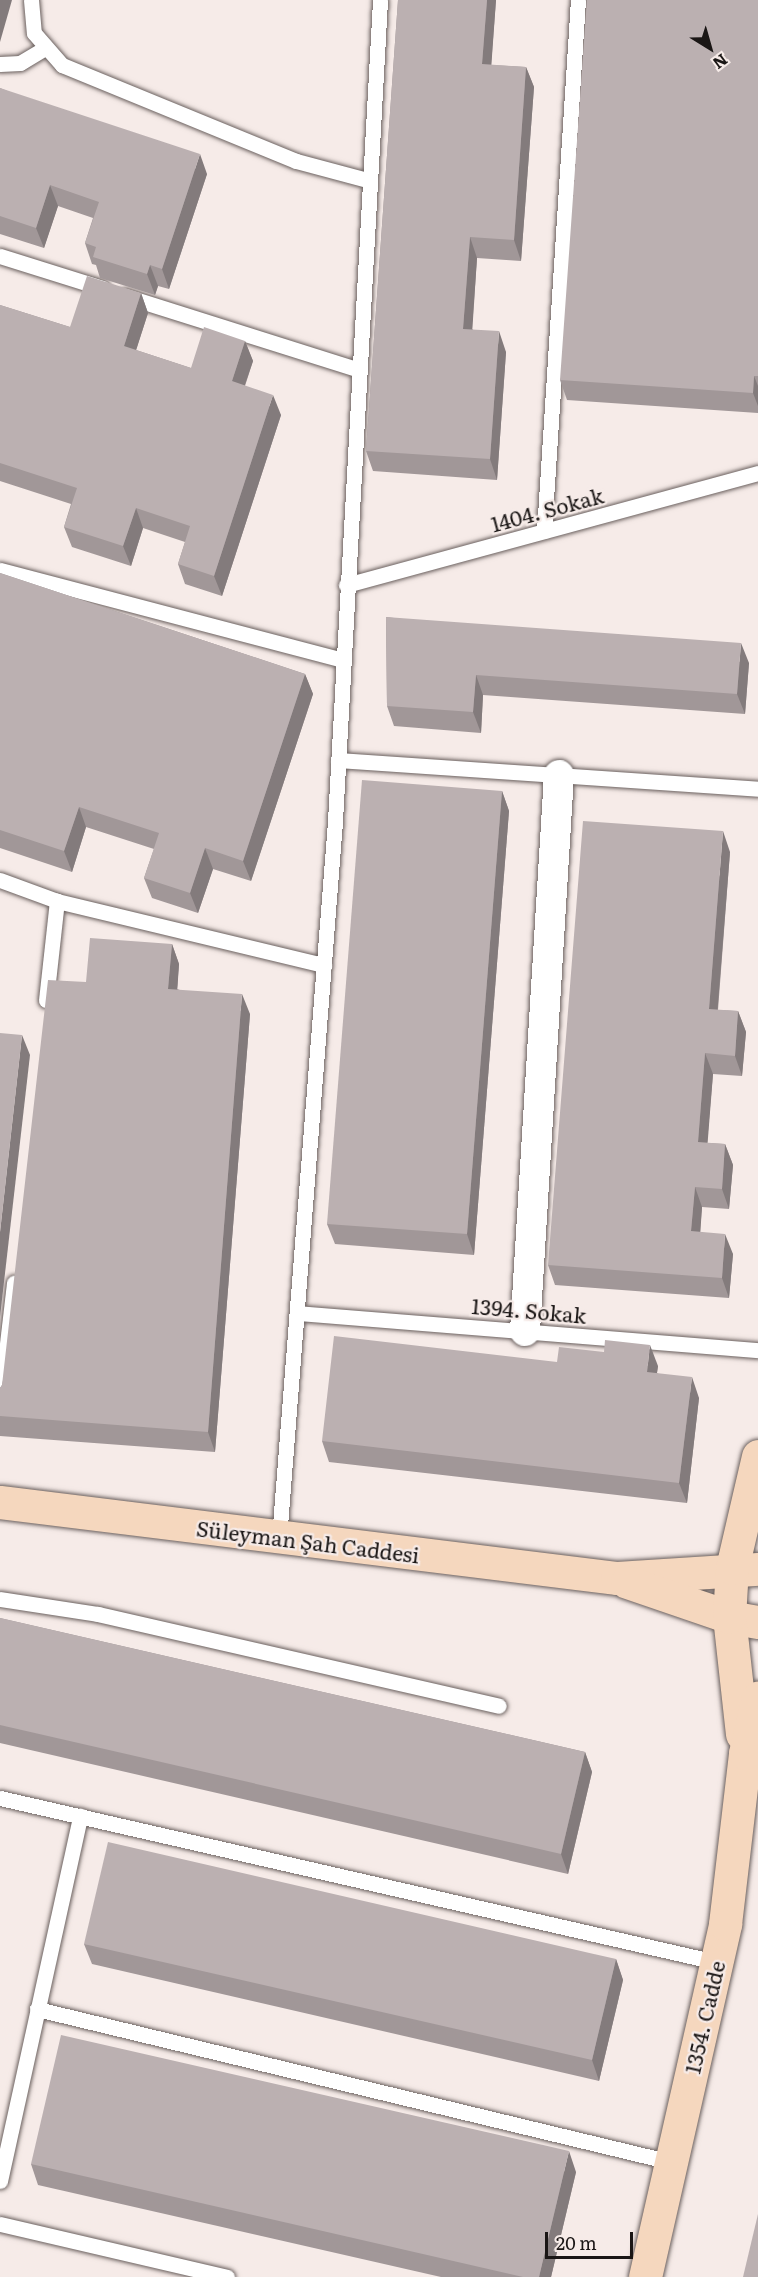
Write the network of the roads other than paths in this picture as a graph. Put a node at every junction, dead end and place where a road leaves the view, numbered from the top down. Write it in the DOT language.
graph roads {
  1 [pos="32,0"];
  2 [pos="380,0"];
  3 [pos="578,0"];
  4 [pos="43,49"];
  5 [pos="0,64"];
  6 [pos="367,180"];
  7 [pos="0,256"];
  8 [pos="357,369"];
  9 [pos="758,473"];
  10 [pos="544,531"];
  11 [pos="0,570"];
  12 [pos="346,585"];
  13 [pos="343,660"];
  14 [pos="338,760"];
  15 [pos="559,776"];
  16 [pos="758,789"];
  17 [pos="0,880"];
  18 [pos="57,901"];
  19 [pos="324,964"];
  20 [pos="44,1018"];
  21 [pos="16,1264"];
  22 [pos="297,1313"];
  23 [pos="525,1331"];
  24 [pos="758,1350"];
  25 [pos="0,1404"];
  26 [pos="758,1456"];
  27 [pos="0,1502"];
  28 [pos="279,1538"];
  29 [pos="745,1569"];
  30 [pos="617,1578"];
  31 [pos="0,1599"];
  32 [pos="743,1620"];
  33 [pos="758,1698"];
  34 [pos="498,1706"];
  35 [pos="751,1755"];
  36 [pos="0,1798"];
  37 [pos="80,1816"];
  38 [pos="716,1962"];
  39 [pos="38,2009"];
  40 [pos="671,2162"];
  41 [pos="0,2181"];
  42 [pos="0,2224"];
  43 [pos="227,2277"];
  44 [pos="645,2277"];
  1 -- 4 [label="lane"];
  2 -- 6 [label="lane"];
  3 -- 10 [label="lane"];
  4 -- 5 [label="lane"];
  4 -- 6 [label="lane"];
  6 -- 8 [label="lane"];
  7 -- 8 [label="lane"];
  8 -- 12 [label="lane"];
  9 -- 10 [label="lane, 1404. Sokak"];
  10 -- 12 [label="lane, 1404. Sokak"];
  11 -- 13 [label="lane"];
  12 -- 13 [label="lane"];
  13 -- 14 [label="lane"];
  14 -- 15 [label="lane"];
  14 -- 19 [label="lane"];
  15 -- 16 [label="lane"];
  15 -- 23 [label="street"];
  17 -- 18 [label="lane"];
  18 -- 19 [label="lane"];
  18 -- 20 [label="lane"];
  19 -- 22 [label="lane"];
  21 -- 25 [label="lane"];
  22 -- 23 [label="lane, 1394. Sokak"];
  22 -- 28 [label="lane"];
  23 -- 24 [label="lane, 1394. Sokak"];
  26 -- 29 [label="main road, 1354. Cadde"];
  27 -- 28 [label="main road, Süleyman Şah Caddesi"];
  28 -- 30 [label="main road, Süleyman Şah Caddesi"];
  29 -- 30 [label="main road"];
  29 -- 32 [label="main road, 1354. Cadde"];
  30 -- 32 [label="main road"];
  31 -- 34 [label="lane"];
  32 -- 35 [label="main road, 1354. Cadde"];
  33 -- 35 [label="main road, 1354. Cadde"];
  35 -- 38 [label="main road, 1354. Cadde"];
  36 -- 37 [label="lane"];
  37 -- 38 [label="lane"];
  37 -- 39 [label="lane"];
  38 -- 40 [label="main road, 1354. Cadde"];
  39 -- 40 [label="lane"];
  39 -- 41 [label="lane"];
  40 -- 44 [label="main road, 1354. Cadde"];
  42 -- 43 [label="lane"];
}
